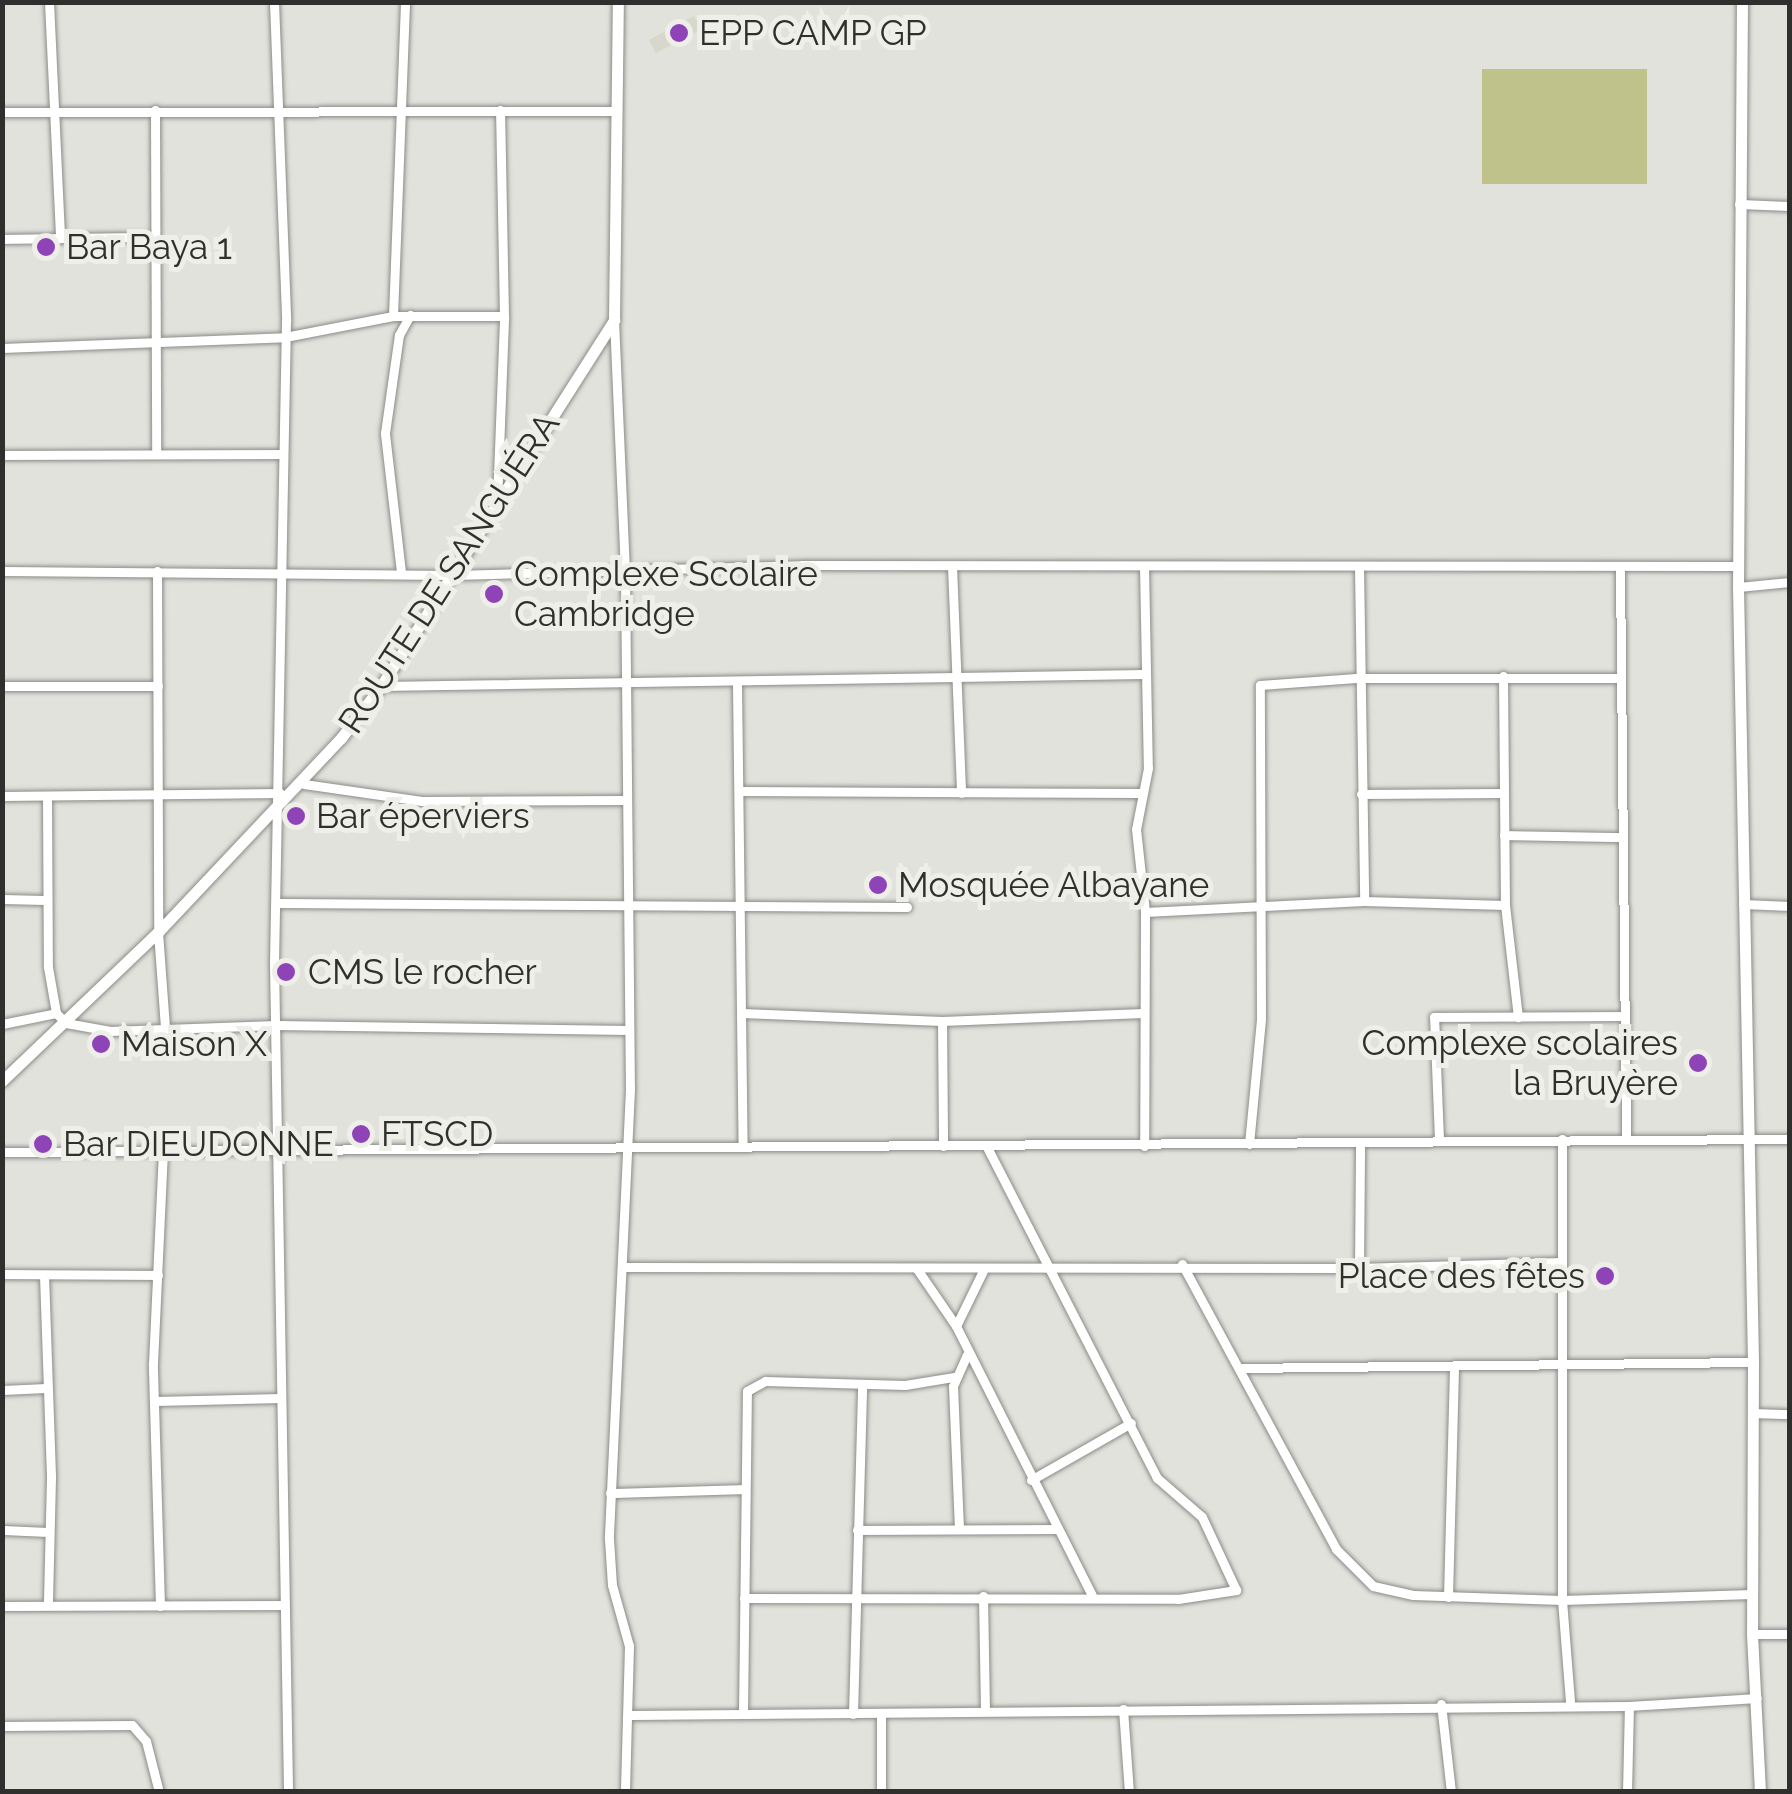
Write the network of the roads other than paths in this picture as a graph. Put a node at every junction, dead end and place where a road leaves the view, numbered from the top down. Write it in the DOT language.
graph roads {
  1 [pos="49,2"];
  2 [pos="274,2"];
  3 [pos="406,2"];
  4 [pos="618,2"];
  5 [pos="1742,2"];
  6 [pos="401,109"];
  7 [pos="155,110"];
  8 [pos="276,110"];
  9 [pos="500,110"];
  10 [pos="617,111"];
  11 [pos="2,112"];
  12 [pos="57,112"];
  13 [pos="1739,204"];
  14 [pos="1790,206"];
  15 [pos="60,238"];
  16 [pos="154,238"];
  17 [pos="2,239"];
  18 [pos="410,315"];
  19 [pos="393,316"];
  20 [pos="504,316"];
  21 [pos="614,320"];
  22 [pos="285,337"];
  23 [pos="155,344"];
  24 [pos="2,348"];
  25 [pos="156,454"];
  26 [pos="282,454"];
  27 [pos="2,455"];
  28 [pos="497,502"];
  29 [pos="952,566"];
  30 [pos="1144,566"];
  31 [pos="1738,566"];
  32 [pos="1359,567"];
  33 [pos="1620,568"];
  34 [pos="2,571"];
  35 [pos="157,571"];
  36 [pos="282,571"];
  37 [pos="401,572"];
  38 [pos="626,572"];
  39 [pos="454,575"];
  40 [pos="1790,582"];
  41 [pos="1738,587"];
  42 [pos="1144,674"];
  43 [pos="1503,676"];
  44 [pos="1356,678"];
  45 [pos="1622,678"];
  46 [pos="954,680"];
  47 [pos="737,685"];
  48 [pos="2,686"];
  49 [pos="158,686"];
  50 [pos="381,686"];
  51 [pos="624,686"];
  52 [pos="304,784"];
  53 [pos="740,792"];
  54 [pos="961,793"];
  55 [pos="1504,793"];
  56 [pos="1142,794"];
  57 [pos="1360,794"];
  58 [pos="2,796"];
  59 [pos="47,796"];
  60 [pos="158,796"];
  61 [pos="280,799"];
  62 [pos="626,800"];
  63 [pos="1504,835"];
  64 [pos="1623,837"];
  65 [pos="2,899"];
  66 [pos="45,900"];
  67 [pos="1364,900"];
  68 [pos="1260,903"];
  69 [pos="278,904"];
  70 [pos="1744,904"];
  71 [pos="1505,905"];
  72 [pos="1790,906"];
  73 [pos="908,907"];
  74 [pos="627,908"];
  75 [pos="741,908"];
  76 [pos="1145,912"];
  77 [pos="158,932"];
  78 [pos="56,1013"];
  79 [pos="1143,1013"];
  80 [pos="742,1014"];
  81 [pos="1624,1016"];
  82 [pos="1518,1017"];
  83 [pos="942,1021"];
  84 [pos="66,1023"];
  85 [pos="2,1024"];
  86 [pos="276,1026"];
  87 [pos="165,1027"];
  88 [pos="628,1030"];
  89 [pos="2,1081"];
  90 [pos="1626,1138"];
  91 [pos="1748,1138"];
  92 [pos="1438,1139"];
  93 [pos="1562,1139"];
  94 [pos="1790,1139"];
  95 [pos="1360,1143"];
  96 [pos="1249,1144"];
  97 [pos="744,1146"];
  98 [pos="942,1146"];
  99 [pos="988,1146"];
  100 [pos="1144,1146"];
  101 [pos="629,1147"];
  102 [pos="2,1152"];
  103 [pos="163,1152"];
  104 [pos="276,1152"];
  105 [pos="1562,1262"];
  106 [pos="1182,1264"];
  107 [pos="1054,1266"];
  108 [pos="624,1267"];
  109 [pos="1359,1268"];
  110 [pos="916,1269"];
  111 [pos="983,1270"];
  112 [pos="2,1274"];
  113 [pos="44,1275"];
  114 [pos="158,1275"];
  115 [pos="956,1326"];
  116 [pos="967,1355"];
  117 [pos="1753,1362"];
  118 [pos="1562,1364"];
  119 [pos="1454,1366"];
  120 [pos="1240,1368"];
  121 [pos="954,1377"];
  122 [pos="862,1384"];
  123 [pos="46,1388"];
  124 [pos="2,1390"];
  125 [pos="281,1398"];
  126 [pos="155,1400"];
  127 [pos="1752,1413"];
  128 [pos="1790,1414"];
  129 [pos="1131,1423"];
  130 [pos="1031,1480"];
  131 [pos="742,1489"];
  132 [pos="610,1493"];
  133 [pos="959,1529"];
  134 [pos="1057,1529"];
  135 [pos="2,1530"];
  136 [pos="857,1530"];
  137 [pos="49,1532"];
  138 [pos="1752,1594"];
  139 [pos="1092,1595"];
  140 [pos="984,1596"];
  141 [pos="1448,1597"];
  142 [pos="744,1598"];
  143 [pos="855,1598"];
  144 [pos="1562,1600"];
  145 [pos="284,1605"];
  146 [pos="2,1606"];
  147 [pos="48,1606"];
  148 [pos="160,1606"];
  149 [pos="1752,1634"];
  150 [pos="1790,1634"];
  151 [pos="1756,1698"];
  152 [pos="1570,1702"];
  153 [pos="1441,1704"];
  154 [pos="1628,1706"];
  155 [pos="1124,1709"];
  156 [pos="985,1712"];
  157 [pos="880,1713"];
  158 [pos="631,1714"];
  159 [pos="743,1714"];
  160 [pos="853,1714"];
  161 [pos="2,1726"];
  162 [pos="159,1792"];
  163 [pos="288,1792"];
  164 [pos="625,1792"];
  165 [pos="881,1792"];
  166 [pos="1128,1792"];
  167 [pos="1451,1792"];
  168 [pos="1627,1792"];
  169 [pos="1760,1792"];
  1 -- 12 [label="street"];
  2 -- 8 [label="street"];
  3 -- 6 [label="street"];
  4 -- 10 [label="street"];
  5 -- 13 [label="street"];
  6 -- 8 [label="street"];
  6 -- 9 [label="street"];
  6 -- 19 [label="street"];
  7 -- 8 [label="street"];
  7 -- 12 [label="street"];
  7 -- 16 [label="street"];
  8 -- 22 [label="street"];
  9 -- 10 [label="street"];
  9 -- 20 [label="street"];
  10 -- 21 [label="street"];
  11 -- 12 [label="street"];
  12 -- 15 [label="street"];
  13 -- 14 [label="street"];
  13 -- 31 [label="street"];
  15 -- 16 [label="street"];
  15 -- 17 [label="street"];
  16 -- 23 [label="street"];
  18 -- 19 [label="street"];
  18 -- 20 [label="street"];
  18 -- 37 [label="street"];
  19 -- 22 [label="street"];
  20 -- 28 [label="street"];
  21 -- 28 [label="street, ROUTE DE SANGUÉRA"];
  21 -- 38 [label="street"];
  22 -- 23 [label="street"];
  22 -- 26 [label="street"];
  23 -- 24 [label="street"];
  23 -- 25 [label="street"];
  25 -- 26 [label="street"];
  25 -- 27 [label="street"];
  26 -- 36 [label="street"];
  28 -- 39 [label="street, ROUTE DE SANGUÉRA"];
  29 -- 30 [label="street"];
  29 -- 38 [label="street"];
  29 -- 46 [label="street"];
  30 -- 32 [label="street"];
  30 -- 42 [label="street"];
  31 -- 33 [label="street"];
  31 -- 41 [label="street"];
  32 -- 33 [label="street"];
  32 -- 44 [label="street"];
  33 -- 45 [label="street"];
  34 -- 35 [label="street"];
  35 -- 36 [label="street"];
  35 -- 49 [label="street"];
  36 -- 37 [label="street"];
  36 -- 61 [label="street"];
  37 -- 39 [label="street"];
  38 -- 39 [label="street"];
  38 -- 51 [label="street"];
  39 -- 50 [label="street, ROUTE DE SANGUÉRA"];
  40 -- 41 [label="street"];
  41 -- 70 [label="street"];
  42 -- 46 [label="street"];
  42 -- 56 [label="street"];
  43 -- 44 [label="street"];
  43 -- 45 [label="street"];
  43 -- 55 [label="street"];
  44 -- 57 [label="street"];
  44 -- 68 [label="street"];
  45 -- 64 [label="street"];
  46 -- 47 [label="street"];
  46 -- 54 [label="street"];
  47 -- 51 [label="street"];
  47 -- 53 [label="street"];
  48 -- 49 [label="street"];
  49 -- 60 [label="street"];
  50 -- 51 [label="street"];
  50 -- 52 [label="street, ROUTE DE SANGUÉRA"];
  51 -- 62 [label="street"];
  52 -- 61 [label="street, ROUTE DE SANGUÉRA"];
  52 -- 62 [label="street"];
  53 -- 54 [label="street"];
  53 -- 75 [label="street"];
  54 -- 56 [label="street"];
  55 -- 57 [label="street"];
  55 -- 63 [label="street"];
  56 -- 76 [label="street"];
  57 -- 67 [label="street"];
  58 -- 59 [label="street"];
  59 -- 60 [label="street"];
  59 -- 66 [label="street"];
  60 -- 61 [label="street"];
  60 -- 77 [label="street"];
  61 -- 69 [label="street"];
  61 -- 77 [label="street, ROUTE DE SANGUÉRA"];
  62 -- 74 [label="street"];
  63 -- 64 [label="street"];
  63 -- 71 [label="street"];
  64 -- 81 [label="street"];
  65 -- 66 [label="street"];
  66 -- 78 [label="street"];
  67 -- 68 [label="street"];
  67 -- 71 [label="street"];
  68 -- 76 [label="street"];
  68 -- 96 [label="street"];
  69 -- 74 [label="street"];
  69 -- 86 [label="street"];
  70 -- 72 [label="street"];
  70 -- 91 [label="street"];
  71 -- 82 [label="street"];
  73 -- 75 [label="street"];
  74 -- 75 [label="street"];
  74 -- 88 [label="street"];
  75 -- 80 [label="street"];
  76 -- 79 [label="street"];
  77 -- 84 [label="street, ROUTE DE SANGUÉRA"];
  77 -- 87 [label="street"];
  78 -- 84 [label="street"];
  78 -- 85 [label="street"];
  79 -- 83 [label="street"];
  79 -- 100 [label="street"];
  80 -- 83 [label="street"];
  80 -- 97 [label="street"];
  81 -- 82 [label="street"];
  81 -- 90 [label="street"];
  82 -- 92 [label="street"];
  83 -- 98 [label="street"];
  84 -- 87 [label="street"];
  84 -- 89 [label="street, ROUTE DE SANGUÉRA"];
  86 -- 87 [label="street"];
  86 -- 88 [label="street"];
  86 -- 104 [label="street"];
  88 -- 101 [label="street"];
  90 -- 91 [label="street"];
  90 -- 93 [label="street"];
  91 -- 94 [label="street"];
  91 -- 117 [label="street"];
  92 -- 93 [label="street"];
  92 -- 95 [label="street"];
  93 -- 105 [label="street"];
  95 -- 96 [label="street"];
  95 -- 109 [label="street"];
  96 -- 100 [label="street"];
  97 -- 98 [label="street"];
  97 -- 101 [label="street"];
  98 -- 99 [label="street"];
  99 -- 100 [label="street"];
  99 -- 107 [label="street"];
  101 -- 104 [label="street"];
  101 -- 108 [label="street"];
  102 -- 103 [label="street"];
  103 -- 104 [label="street"];
  103 -- 114 [label="street"];
  104 -- 125 [label="street"];
  105 -- 109 [label="street"];
  105 -- 118 [label="street"];
  106 -- 107 [label="street"];
  106 -- 109 [label="street"];
  106 -- 120 [label="street"];
  107 -- 111 [label="street"];
  107 -- 129 [label="street"];
  108 -- 110 [label="street"];
  108 -- 132 [label="street"];
  110 -- 111 [label="street"];
  110 -- 115 [label="street"];
  111 -- 115 [label="street"];
  112 -- 113 [label="street"];
  113 -- 114 [label="street"];
  113 -- 123 [label="street"];
  114 -- 126 [label="street"];
  115 -- 116 [label="street"];
  116 -- 121 [label="street"];
  116 -- 130 [label="street"];
  117 -- 118 [label="street"];
  117 -- 127 [label="street"];
  118 -- 119 [label="street"];
  118 -- 144 [label="street"];
  119 -- 120 [label="street"];
  119 -- 141 [label="street"];
  120 -- 141 [label="street"];
  121 -- 122 [label="street"];
  121 -- 133 [label="street"];
  122 -- 131 [label="street"];
  122 -- 136 [label="street"];
  123 -- 124 [label="street"];
  123 -- 137 [label="street"];
  125 -- 126 [label="street"];
  125 -- 145 [label="street"];
  126 -- 148 [label="street"];
  127 -- 128 [label="street"];
  127 -- 138 [label="street"];
  129 -- 130 [label="street"];
  129 -- 139 [label="street"];
  130 -- 134 [label="street"];
  131 -- 132 [label="street"];
  131 -- 142 [label="street"];
  132 -- 158 [label="street"];
  133 -- 134 [label="street"];
  133 -- 136 [label="street"];
  134 -- 139 [label="street"];
  135 -- 137 [label="street"];
  136 -- 143 [label="street"];
  137 -- 147 [label="street"];
  138 -- 144 [label="street"];
  138 -- 149 [label="street"];
  139 -- 140 [label="street"];
  140 -- 143 [label="street"];
  140 -- 156 [label="street"];
  141 -- 144 [label="street"];
  142 -- 143 [label="street"];
  142 -- 159 [label="street"];
  143 -- 160 [label="street"];
  144 -- 152 [label="street"];
  145 -- 148 [label="street"];
  145 -- 163 [label="street"];
  146 -- 147 [label="street"];
  147 -- 148 [label="street"];
  149 -- 150 [label="street"];
  149 -- 151 [label="street"];
  151 -- 154 [label="street"];
  151 -- 169 [label="street"];
  152 -- 153 [label="street"];
  152 -- 154 [label="street"];
  153 -- 155 [label="street"];
  153 -- 167 [label="street"];
  154 -- 168 [label="street"];
  155 -- 156 [label="street"];
  155 -- 166 [label="street"];
  156 -- 157 [label="street"];
  157 -- 160 [label="street"];
  157 -- 165 [label="street"];
  158 -- 159 [label="street"];
  158 -- 164 [label="street"];
  159 -- 160 [label="street"];
  161 -- 162 [label="street"];
}
